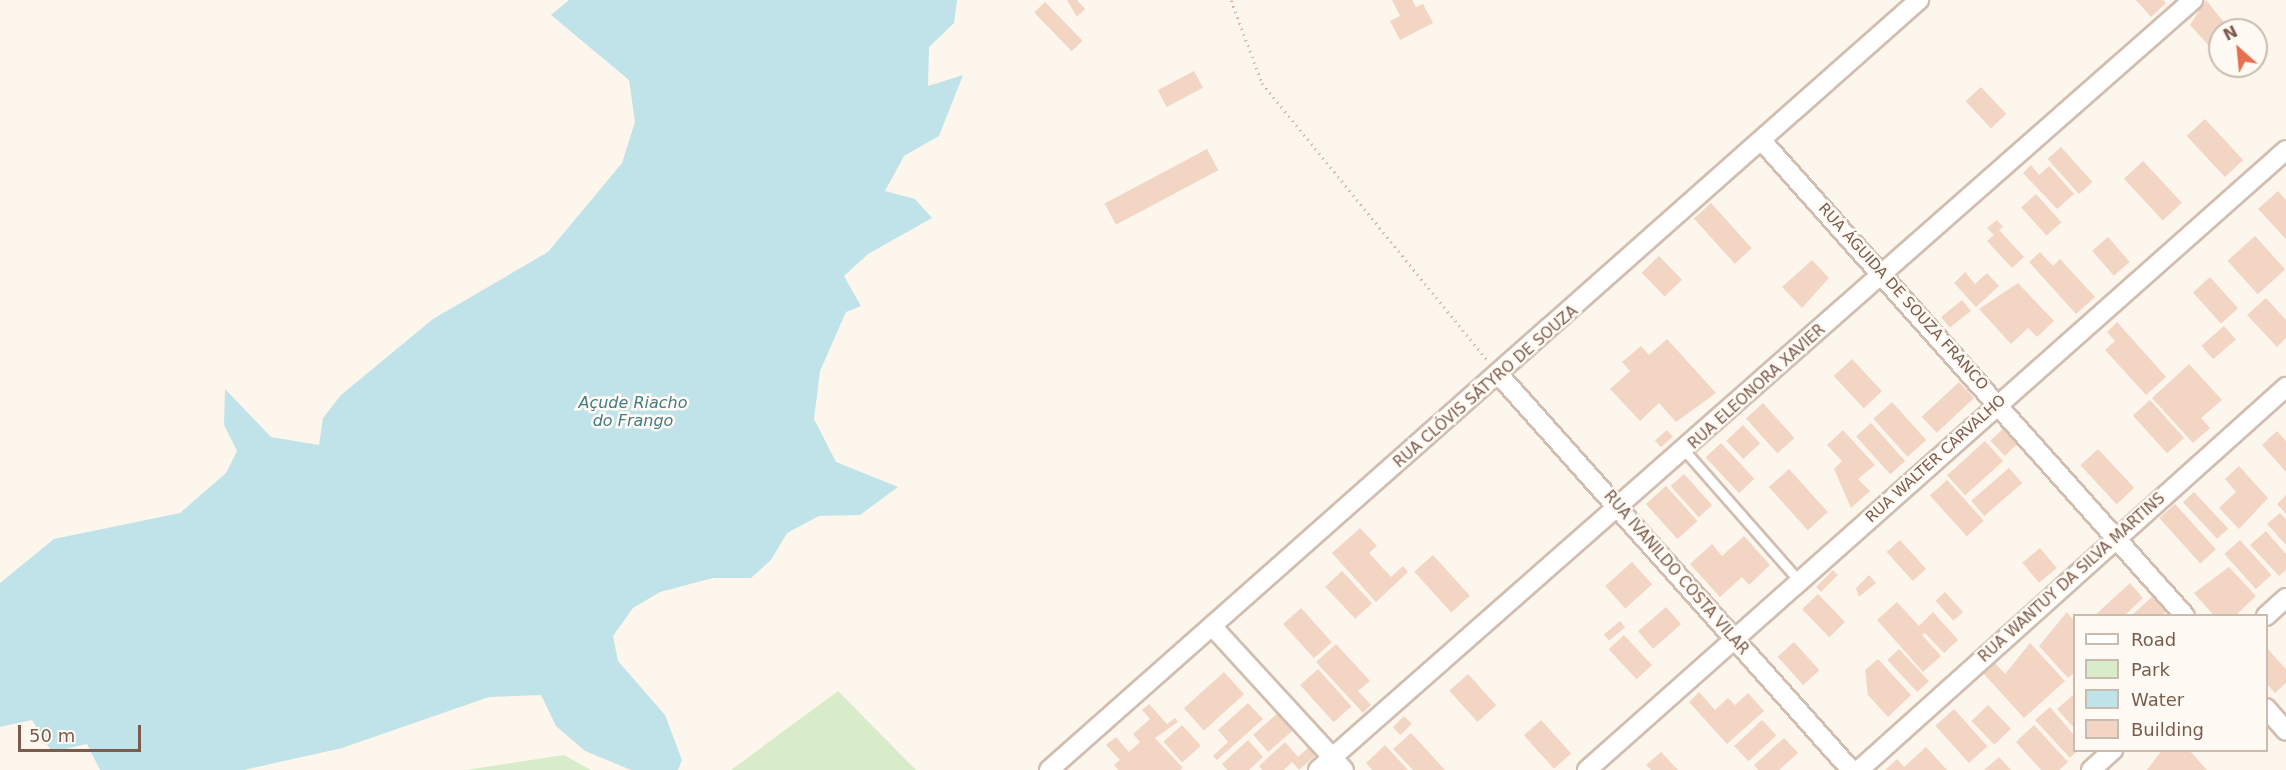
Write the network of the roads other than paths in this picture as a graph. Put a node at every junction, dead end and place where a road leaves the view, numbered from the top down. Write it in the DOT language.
graph roads {
  1 [pos="1919,0"];
  2 [pos="2193,0"];
  3 [pos="1762,141"];
  4 [pos="2286,150"];
  5 [pos="1883,274"];
  6 [pos="1500,376"];
  7 [pos="2286,387"];
  8 [pos="1998,403"];
  9 [pos="1684,451"];
  10 [pos="1620,508"];
  11 [pos="2115,537"];
  12 [pos="1800,582"];
  13 [pos="2286,598"];
  14 [pos="2184,614"];
  15 [pos="2267,614"];
  16 [pos="1212,626"];
  17 [pos="1735,641"];
  18 [pos="2268,710"];
  19 [pos="2286,731"];
  20 [pos="2111,752"];
  21 [pos="1338,764"];
  22 [pos="1049,770"];
  23 [pos="1318,770"];
  24 [pos="1587,770"];
  25 [pos="1851,770"];
  26 [pos="1859,770"];
  27 [pos="2091,770"];
  1 -- 3 [label="street, RUA CLÓVIS SÁTYRO DE SOUZA"];
  2 -- 5 [label="street, RUA ELEONORA XAVIER"];
  3 -- 5 [label="street, RUA ÁGUIDA DE SOUZA FRANCO"];
  3 -- 6 [label="street, RUA CLÓVIS SÁTYRO DE SOUZA"];
  4 -- 8 [label="street, RUA WALTER CARVALHO"];
  5 -- 8 [label="street, RUA ÁGUIDA DE SOUZA FRANCO"];
  5 -- 9 [label="street, RUA ELEONORA XAVIER"];
  6 -- 10 [label="street, RUA IVANILDO COSTA VILAR"];
  6 -- 16 [label="street, RUA CLÓVIS SÁTYRO DE SOUZA"];
  7 -- 11 [label="street, RUA WANTUY DA SILVA MARTINS"];
  8 -- 11 [label="street, RUA ÁGUIDA DE SOUZA FRANCO"];
  8 -- 12 [label="street, RUA WALTER CARVALHO"];
  9 -- 10 [label="street, RUA ELEONORA XAVIER"];
  9 -- 12 [label="lane"];
  10 -- 17 [label="street, RUA IVANILDO COSTA VILAR"];
  10 -- 21 [label="street, RUA ELEONORA XAVIER"];
  11 -- 14 [label="street, RUA ÁGUIDA DE SOUZA FRANCO"];
  11 -- 26 [label="street, RUA WANTUY DA SILVA MARTINS"];
  12 -- 17 [label="street, RUA WALTER CARVALHO"];
  13 -- 15 [label="street"];
  16 -- 21 [label="street"];
  16 -- 22 [label="street, RUA CLÓVIS SÁTYRO DE SOUZA"];
  17 -- 24 [label="street, RUA WALTER CARVALHO"];
  17 -- 25 [label="street, RUA IVANILDO COSTA VILAR"];
  18 -- 19 [label="street"];
  20 -- 27 [label="street"];
  21 -- 23 [label="street, RUA ELEONORA XAVIER"];
}
